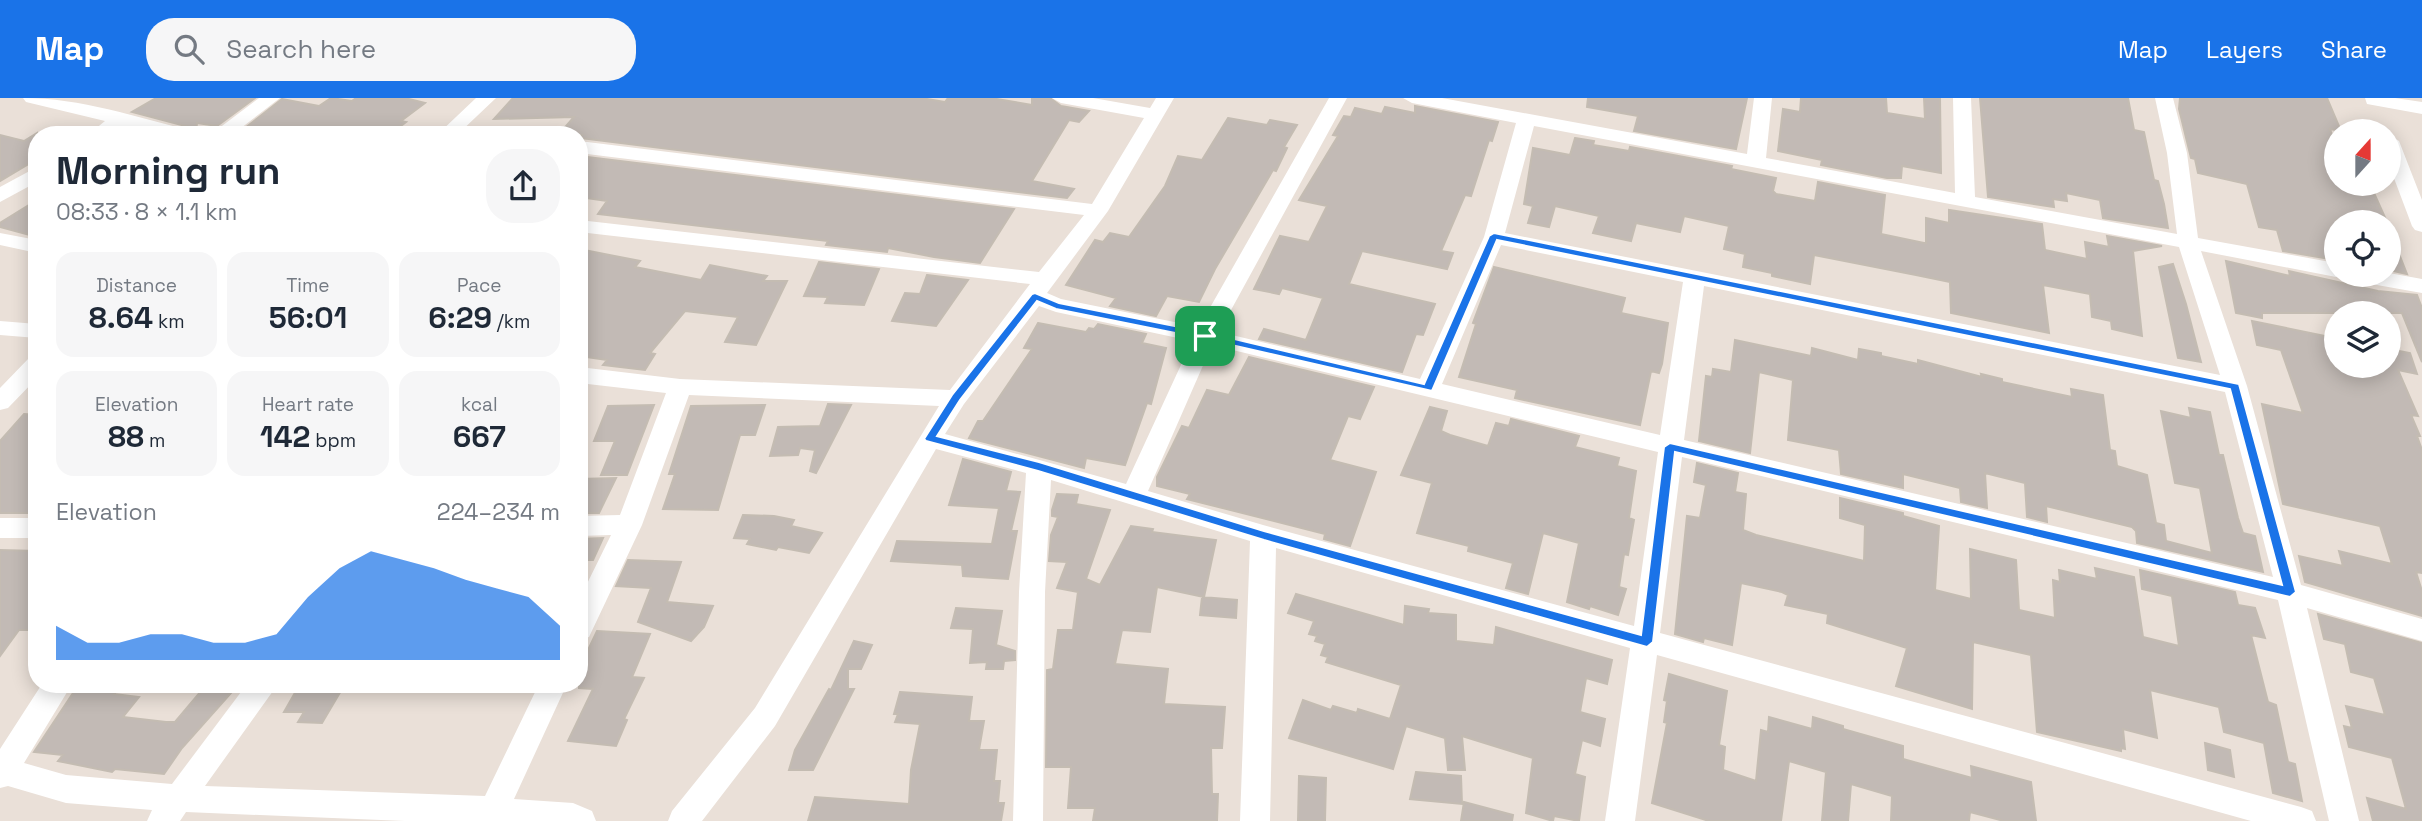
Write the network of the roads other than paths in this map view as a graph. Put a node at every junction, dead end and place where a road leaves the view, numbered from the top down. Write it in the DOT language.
graph roads {
  1 [pos="32,98"];
  2 [pos="271,98"];
  3 [pos="486,98"];
  4 [pos="1061,98"];
  5 [pos="1338,98"];
  6 [pos="1412,98"];
  7 [pos="1763,98"];
  8 [pos="1962,98"];
  9 [pos="2164,98"];
  10 [pos="2372,99"];
  11 [pos="1129,103"];
  12 [pos="1159,106"];
  13 [pos="2422,108"];
  14 [pos="123,118"];
  15 [pos="2380,119"];
  16 [pos="1527,120"];
  17 [pos="111,126"];
  18 [pos="152,126"];
  19 [pos="232,126"];
  20 [pos="456,126"];
  21 [pos="588,148"];
  22 [pos="1756,162"];
  23 [pos="2401,172"];
  24 [pos="28,179"];
  25 [pos="0,196"];
  26 [pos="1965,201"];
  27 [pos="1098,211"];
  28 [pos="2422,226"];
  29 [pos="588,227"];
  30 [pos="1494,236"];
  31 [pos="0,239"];
  32 [pos="2188,243"];
  33 [pos="28,245"];
  34 [pos="2324,268"];
  35 [pos="1694,276"];
  36 [pos="2401,282"];
  37 [pos="2422,286"];
  38 [pos="1039,288"];
  39 [pos="0,328"];
  40 [pos="28,330"];
  41 [pos="1205,336"];
  42 [pos="28,373"];
  43 [pos="588,376"];
  44 [pos="2235,386"];
  45 [pos="680,387"];
  46 [pos="1428,388"];
  47 [pos="956,398"];
  48 [pos="0,402"];
  49 [pos="930,439"];
  50 [pos="1670,447"];
  51 [pos="1039,467"];
  52 [pos="1133,497"];
  53 [pos="629,525"];
  54 [pos="588,526"];
  55 [pos="0,528"];
  56 [pos="28,528"];
  57 [pos="1264,535"];
  58 [pos="2290,592"];
  59 [pos="588,610"];
  60 [pos="2422,629"];
  61 [pos="1647,642"];
  62 [pos="52,693"];
  63 [pos="257,693"];
  64 [pos="549,693"];
  65 [pos="1,772"];
  66 [pos="171,810"];
  67 [pos="493,811"];
  68 [pos="581,821"];
  69 [pos="683,821"];
  70 [pos="1028,821"];
  71 [pos="1255,821"];
  72 [pos="1620,821"];
  73 [pos="2301,821"];
  74 [pos="2343,821"];
  1 -- 14 [label="street"];
  2 -- 19 [label="street"];
  3 -- 20 [label="street"];
  4 -- 11 [label="street"];
  5 -- 41 [label="street"];
  6 -- 16 [label="street"];
  7 -- 22 [label="street"];
  8 -- 26 [label="street"];
  9 -- 32 [label="street"];
  10 -- 13 [label="street"];
  10 -- 15 [label="street"];
  11 -- 12 [label="street"];
  12 -- 27 [label="street"];
  14 -- 17 [label="street"];
  14 -- 18 [label="street"];
  16 -- 22 [label="street"];
  16 -- 30 [label="street"];
  21 -- 27 [label="street"];
  22 -- 26 [label="street"];
  23 -- 28 [label="street"];
  24 -- 25 [label="street"];
  26 -- 32 [label="street"];
  27 -- 38 [label="street"];
  29 -- 38 [label="street"];
  30 -- 35 [label="street"];
  30 -- 46 [label="street"];
  31 -- 33 [label="street"];
  32 -- 34 [label="street"];
  32 -- 44 [label="street"];
  35 -- 44 [label="street"];
  35 -- 50 [label="street"];
  36 -- 37 [label="street"];
  38 -- 41 [label="street"];
  38 -- 47 [label="street"];
  39 -- 40 [label="street"];
  41 -- 46 [label="street"];
  41 -- 52 [label="street"];
  42 -- 48 [label="street"];
  43 -- 45 [label="street"];
  44 -- 58 [label="street"];
  45 -- 47 [label="street"];
  45 -- 53 [label="street"];
  46 -- 50 [label="street"];
  47 -- 49 [label="street"];
  49 -- 51 [label="street"];
  49 -- 69 [label="street"];
  50 -- 58 [label="street"];
  50 -- 61 [label="street"];
  51 -- 52 [label="street"];
  51 -- 70 [label="street"];
  52 -- 57 [label="street"];
  53 -- 54 [label="street"];
  53 -- 59 [label="street"];
  55 -- 56 [label="street"];
  57 -- 61 [label="street"];
  57 -- 71 [label="street"];
  58 -- 60 [label="street"];
  58 -- 74 [label="street"];
  61 -- 72 [label="street"];
  61 -- 73 [label="street"];
  62 -- 65 [label="street"];
  63 -- 66 [label="street"];
  64 -- 67 [label="street"];
  65 -- 66 [label="street"];
  66 -- 67 [label="street"];
  67 -- 68 [label="street"];
}
